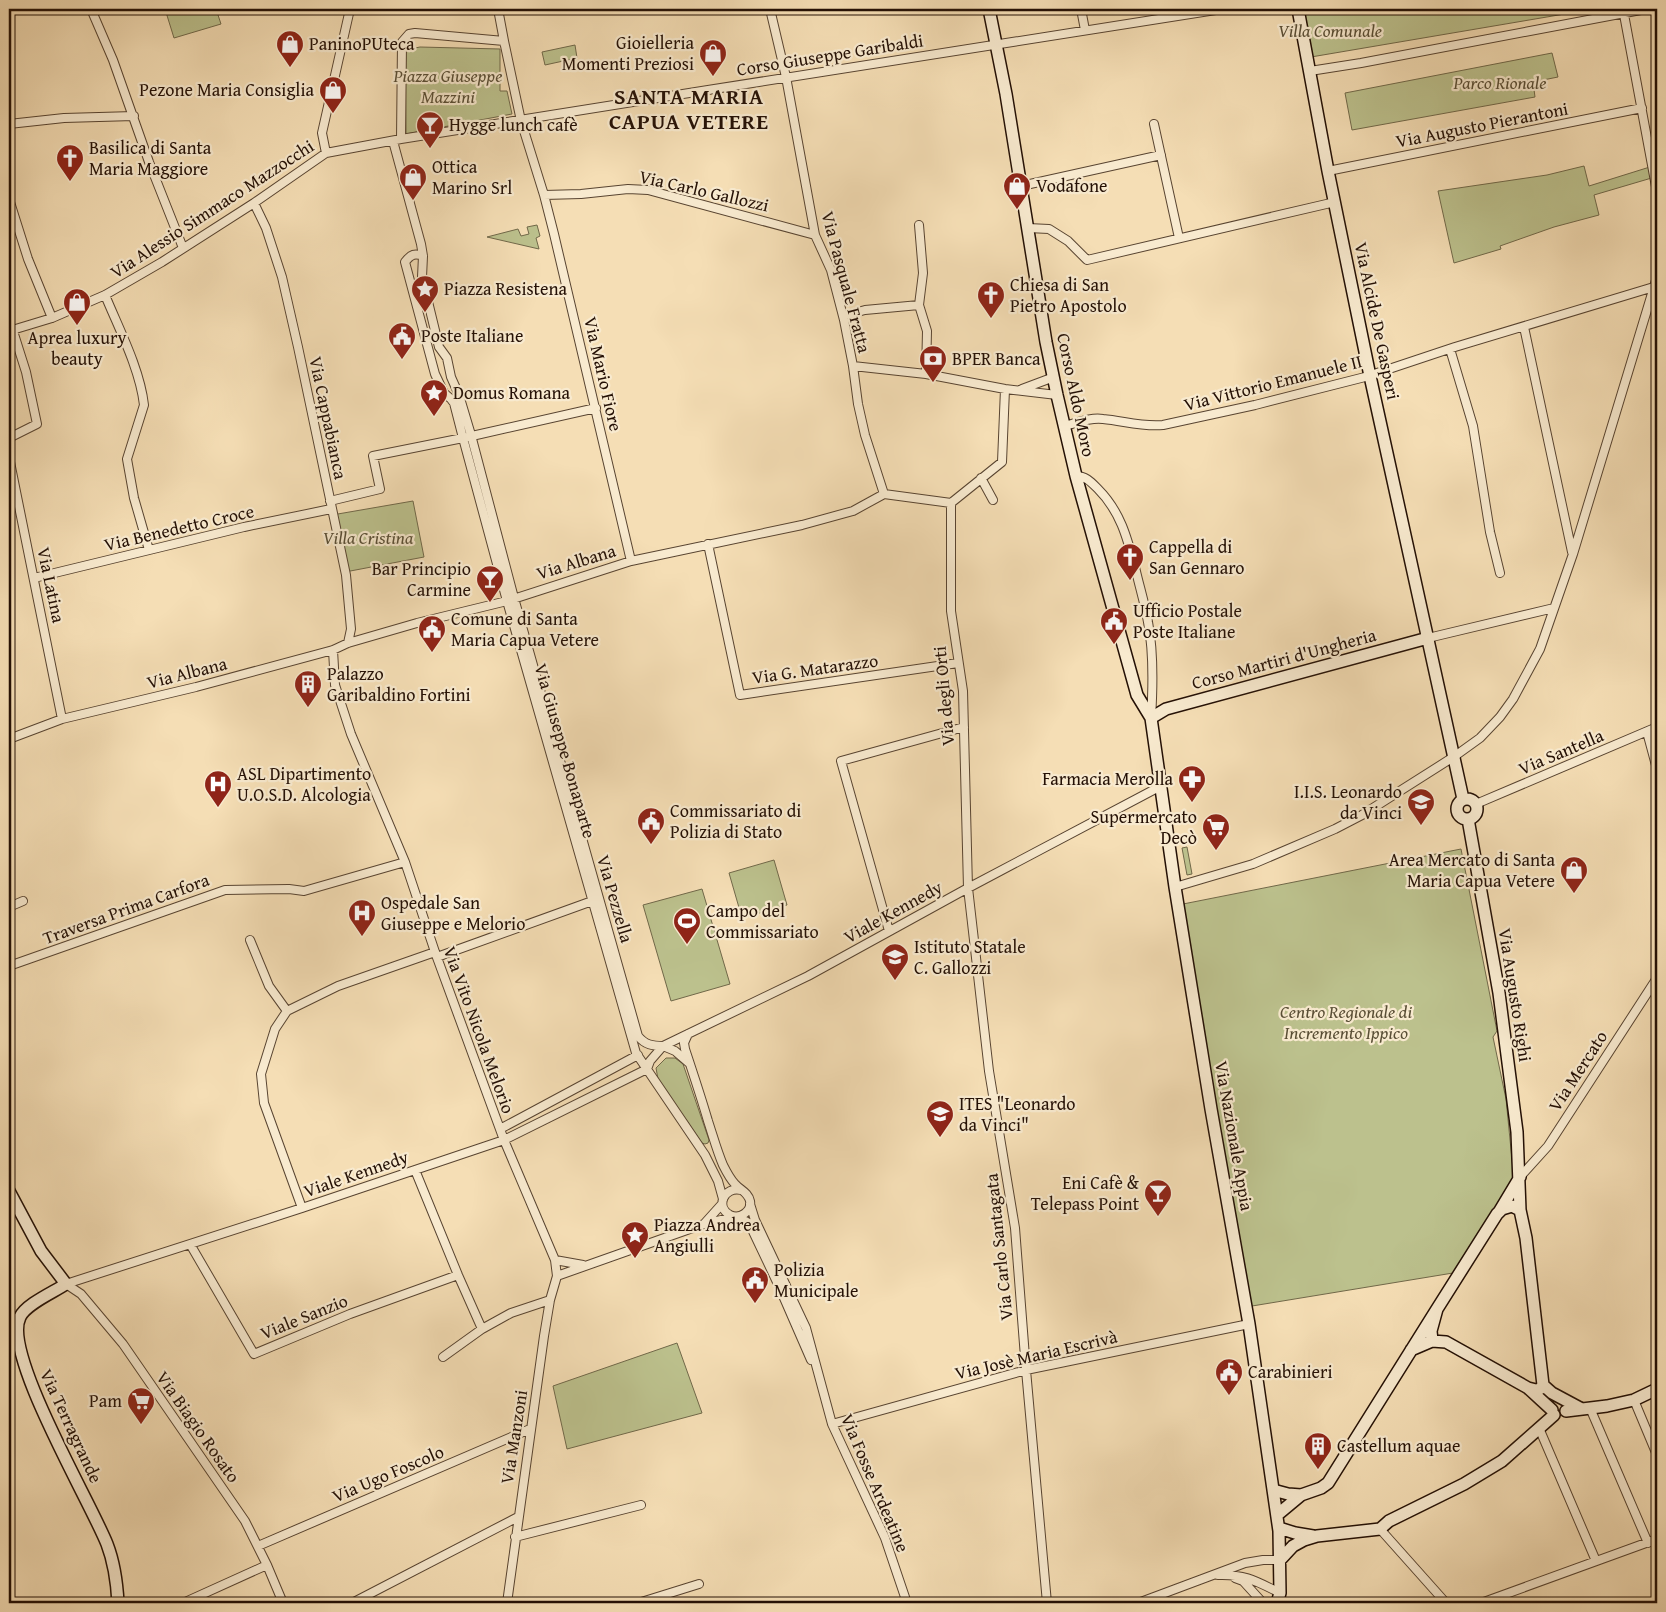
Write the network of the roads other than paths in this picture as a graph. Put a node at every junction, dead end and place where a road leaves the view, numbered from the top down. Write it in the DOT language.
graph roads {
  1 [pos="91,9"];
  2 [pos="350,9"];
  3 [pos="498,9"];
  4 [pos="770,9"];
  5 [pos="989,9"];
  6 [pos="1081,9"];
  7 [pos="1222,9"];
  8 [pos="1298,9"];
  9 [pos="1646,9"];
  10 [pos="1624,11"];
  11 [pos="1085,30"];
  12 [pos="504,41"];
  13 [pos="996,44"];
  14 [pos="1310,71"];
  15 [pos="786,77"];
  16 [pos="1642,108"];
  17 [pos="134,116"];
  18 [pos="521,120"];
  19 [pos="9,124"];
  20 [pos="1154,124"];
  21 [pos="397,140"];
  22 [pos="326,153"];
  23 [pos="1161,155"];
  24 [pos="1328,171"];
  25 [pos="1021,186"];
  26 [pos="1657,192"];
  27 [pos="544,195"];
  28 [pos="9,199"];
  29 [pos="1335,202"];
  30 [pos="254,203"];
  31 [pos="918,225"];
  32 [pos="1028,228"];
  33 [pos="815,235"];
  34 [pos="1180,238"];
  35 [pos="183,248"];
  36 [pos="423,256"];
  37 [pos="1657,277"];
  38 [pos="1656,286"];
  39 [pos="105,295"];
  40 [pos="919,304"];
  41 [pos="843,316"];
  42 [pos="52,318"];
  43 [pos="1524,327"];
  44 [pos="11,331"];
  45 [pos="1450,348"];
  46 [pos="853,366"];
  47 [pos="926,374"];
  48 [pos="1370,376"];
  49 [pos="1054,377"];
  50 [pos="452,379"];
  51 [pos="440,385"];
  52 [pos="1005,389"];
  53 [pos="1020,389"];
  54 [pos="1057,395"];
  55 [pos="596,408"];
  56 [pos="1064,426"];
  57 [pos="471,435"];
  58 [pos="9,438"];
  59 [pos="460,438"];
  60 [pos="9,457"];
  61 [pos="1076,476"];
  62 [pos="981,478"];
  63 [pos="884,494"];
  64 [pos="993,500"];
  65 [pos="950,503"];
  66 [pos="331,505"];
  67 [pos="708,544"];
  68 [pos="149,550"];
  69 [pos="1573,554"];
  70 [pos="631,561"];
  71 [pos="1500,573"];
  72 [pos="34,578"];
  73 [pos="510,599"];
  74 [pos="1554,608"];
  75 [pos="1428,638"];
  76 [pos="348,643"];
  77 [pos="333,650"];
  78 [pos="958,663"];
  79 [pos="62,718"];
  80 [pos="1151,718"];
  81 [pos="964,727"];
  82 [pos="1657,727"];
  83 [pos="1647,732"];
  84 [pos="9,739"];
  85 [pos="1454,756"];
  86 [pos="1657,769"];
  87 [pos="1161,786"];
  88 [pos="1464,799"];
  89 [pos="1476,804"];
  90 [pos="1468,819"];
  91 [pos="405,862"];
  92 [pos="1175,887"];
  93 [pos="968,888"];
  94 [pos="596,899"];
  95 [pos="23,902"];
  96 [pos="9,907"];
  97 [pos="889,931"];
  98 [pos="250,940"];
  99 [pos="436,954"];
  100 [pos="9,966"];
  101 [pos="1657,978"];
  102 [pos="287,1011"];
  103 [pos="688,1034"];
  104 [pos="663,1046"];
  105 [pos="638,1055"];
  106 [pos="690,1064"];
  107 [pos="647,1069"];
  108 [pos="500,1129"];
  109 [pos="504,1140"];
  110 [pos="718,1150"];
  111 [pos="705,1155"];
  112 [pos="415,1170"];
  113 [pos="1520,1177"];
  114 [pos="741,1190"];
  115 [pos="9,1191"];
  116 [pos="722,1201"];
  117 [pos="750,1204"];
  118 [pos="302,1208"];
  119 [pos="1520,1210"];
  120 [pos="1497,1214"];
  121 [pos="736,1217"];
  122 [pos="704,1224"];
  123 [pos="190,1244"];
  124 [pos="555,1260"];
  125 [pos="585,1266"];
  126 [pos="458,1275"];
  127 [pos="557,1276"];
  128 [pos="66,1284"];
  129 [pos="550,1300"];
  130 [pos="1437,1309"];
  131 [pos="1249,1324"];
  132 [pos="482,1329"];
  133 [pos="1432,1341"];
  134 [pos="1411,1350"];
  135 [pos="442,1357"];
  136 [pos="1026,1370"];
  137 [pos="1543,1385"];
  138 [pos="1528,1388"];
  139 [pos="1657,1389"];
  140 [pos="825,1396"];
  141 [pos="1634,1400"];
  142 [pos="1585,1408"];
  143 [pos="1553,1412"];
  144 [pos="832,1424"];
  145 [pos="1539,1428"];
  146 [pos="530,1429"];
  147 [pos="1657,1455"];
  148 [pos="1273,1490"];
  149 [pos="1301,1495"];
  150 [pos="641,1505"];
  151 [pos="1277,1515"];
  152 [pos="518,1517"];
  153 [pos="1279,1528"];
  154 [pos="1380,1529"];
  155 [pos="1317,1536"];
  156 [pos="515,1537"];
  157 [pos="1657,1539"];
  158 [pos="1648,1543"];
  159 [pos="258,1546"];
  160 [pos="1280,1560"];
  161 [pos="1596,1561"];
  162 [pos="267,1565"];
  163 [pos="1213,1575"];
  164 [pos="900,1580"];
  165 [pos="699,1584"];
  166 [pos="1280,1600"];
  167 [pos="118,1603"];
  168 [pos="183,1603"];
  169 [pos="283,1603"];
  170 [pos="352,1603"];
  171 [pos="506,1603"];
  172 [pos="638,1603"];
  173 [pos="907,1603"];
  174 [pos="912,1603"];
  175 [pos="1048,1603"];
  176 [pos="1138,1603"];
  177 [pos="1263,1603"];
  178 [pos="1446,1603"];
  179 [pos="1481,1603"];
  1 -- 17 [label="street"];
  2 -- 22 [label="street"];
  3 -- 12 [label="street"];
  4 -- 15 [label="street, Via Pasquale Fratta"];
  5 -- 13 [label="main road, Corso Aldo Moro"];
  6 -- 11 [label="street"];
  7 -- 11 [label="street, Corso Giuseppe Garibaldi"];
  8 -- 14 [label="main road, Via Alcide De Gasperi"];
  9 -- 10 [label="street"];
  10 -- 14 [label="street"];
  10 -- 16 [label="street"];
  11 -- 13 [label="street, Corso Giuseppe Garibaldi"];
  12 -- 18 [label="street"];
  12 -- 21 [label="street"];
  13 -- 15 [label="street, Corso Giuseppe Garibaldi"];
  13 -- 25 [label="main road, Corso Aldo Moro"];
  14 -- 24 [label="main road, Via Alcide De Gasperi"];
  15 -- 18 [label="street, Corso Giuseppe Garibaldi"];
  15 -- 33 [label="street, Via Pasquale Fratta"];
  16 -- 24 [label="street, Via Augusto Pierantoni"];
  16 -- 26 [label="street"];
  17 -- 19 [label="street"];
  17 -- 35 [label="street"];
  18 -- 21 [label="street"];
  18 -- 27 [label="street"];
  20 -- 23 [label="street"];
  21 -- 22 [label="street, Via Alessio Simmaco Mazzocchi"];
  21 -- 36 [label="street"];
  22 -- 30 [label="street, Via Alessio Simmaco Mazzocchi"];
  23 -- 25 [label="street"];
  23 -- 34 [label="street"];
  24 -- 29 [label="main road, Via Alcide De Gasperi"];
  25 -- 32 [label="main road, Corso Aldo Moro"];
  27 -- 33 [label="street, Via Carlo Gallozzi"];
  27 -- 55 [label="street, Via Mario Fiore"];
  28 -- 42 [label="street"];
  29 -- 34 [label="street"];
  29 -- 48 [label="main road, Via Alcide De Gasperi"];
  30 -- 35 [label="street, Via Alessio Simmaco Mazzocchi"];
  30 -- 66 [label="street, Via Cappabianca"];
  31 -- 40 [label="street"];
  32 -- 34 [label="street"];
  32 -- 49 [label="main road, Corso Aldo Moro"];
  33 -- 41 [label="street, Via Pasquale Fratta"];
  35 -- 39 [label="street, Via Alessio Simmaco Mazzocchi"];
  36 -- 50 [label="street"];
  36 -- 51 [label="street"];
  37 -- 38 [label="street"];
  38 -- 43 [label="street, Via Vittorio Emanuele II"];
  38 -- 69 [label="street"];
  39 -- 42 [label="street, Via Alessio Simmaco Mazzocchi"];
  39 -- 68 [label="street"];
  40 -- 41 [label="street"];
  40 -- 47 [label="street"];
  41 -- 46 [label="street, Via Pasquale Fratta"];
  42 -- 44 [label="street, Via Alessio Simmaco Mazzocchi"];
  43 -- 45 [label="street, Via Vittorio Emanuele II"];
  43 -- 69 [label="street"];
  44 -- 58 [label="street"];
  45 -- 48 [label="street, Via Vittorio Emanuele II"];
  45 -- 71 [label="street"];
  46 -- 47 [label="street"];
  46 -- 63 [label="street, Via Pasquale Fratta"];
  47 -- 52 [label="street"];
  48 -- 56 [label="street, Via Vittorio Emanuele II"];
  48 -- 75 [label="main road, Via Alcide De Gasperi"];
  49 -- 53 [label="street"];
  49 -- 54 [label="main road, Corso Aldo Moro"];
  50 -- 51 [label="street"];
  50 -- 57 [label="street"];
  51 -- 59 [label="street"];
  52 -- 53 [label="street"];
  52 -- 62 [label="street"];
  53 -- 54 [label="street"];
  54 -- 56 [label="main road, Corso Aldo Moro"];
  55 -- 57 [label="street"];
  55 -- 70 [label="street, Via Mario Fiore"];
  56 -- 61 [label="main road, Corso Aldo Moro"];
  57 -- 59 [label="street"];
  57 -- 73 [label="street"];
  59 -- 66 [label="street, Via Benedetto Croce"];
  59 -- 73 [label="street"];
  60 -- 72 [label="street, Via Latina"];
  61 -- 80 [label="main road, Corso Aldo Moro"];
  61 -- 80 [label="street"];
  62 -- 64 [label="street"];
  62 -- 65 [label="street"];
  63 -- 65 [label="street"];
  63 -- 67 [label="street, Via Albana"];
  65 -- 78 [label="street, Via degli Orti"];
  66 -- 68 [label="street, Via Benedetto Croce"];
  66 -- 76 [label="street, Via Cappabianca"];
  67 -- 70 [label="street, Via Albana"];
  67 -- 78 [label="street, Via G. Matarazzo"];
  68 -- 72 [label="street, Via Benedetto Croce"];
  69 -- 74 [label="street"];
  70 -- 73 [label="street, Via Albana"];
  72 -- 79 [label="street, Via Latina"];
  73 -- 76 [label="street, Via Albana"];
  73 -- 94 [label="street, Via Pezzella"];
  74 -- 75 [label="street"];
  74 -- 85 [label="street"];
  75 -- 80 [label="main road, Corso Martiri d'Ungheria"];
  75 -- 85 [label="main road"];
  76 -- 77 [label="street, Via Albana"];
  77 -- 79 [label="street, Via Albana"];
  77 -- 91 [label="street, Via Vito Nicola Melorio"];
  78 -- 81 [label="street, Via degli Orti"];
  79 -- 84 [label="street, Via Albana"];
  80 -- 87 [label="main road, Via Nazionale Appia"];
  81 -- 93 [label="street, Via degli Orti"];
  81 -- 97 [label="street"];
  82 -- 83 [label="street, Via Santella"];
  83 -- 86 [label="street"];
  83 -- 89 [label="street, Via Santella"];
  85 -- 88 [label="main road"];
  85 -- 92 [label="street"];
  87 -- 92 [label="main road, Via Nazionale Appia"];
  87 -- 93 [label="street, Viale Kennedy"];
  88 -- 89 [label="main road"];
  88 -- 90 [label="main road"];
  89 -- 90 [label="main road"];
  90 -- 113 [label="main road, Via Augusto Righi"];
  91 -- 99 [label="street, Via Vito Nicola Melorio"];
  91 -- 100 [label="street, Traversa Prima Carfora"];
  92 -- 131 [label="main road, Via Nazionale Appia"];
  93 -- 97 [label="street, Viale Kennedy"];
  93 -- 136 [label="street, Via Carlo Santagata"];
  94 -- 99 [label="street"];
  94 -- 104 [label="street, Via Pezzella"];
  94 -- 105 [label="street"];
  95 -- 96 [label="street"];
  97 -- 103 [label="street, Viale Kennedy"];
  98 -- 102 [label="street"];
  99 -- 102 [label="street"];
  99 -- 108 [label="street, Via Vito Nicola Melorio"];
  101 -- 113 [label="street, Via Mercato"];
  102 -- 118 [label="street"];
  103 -- 104 [label="street, Viale Kennedy"];
  103 -- 106 [label="street, Via Fosse Ardeatine"];
  104 -- 106 [label="street"];
  104 -- 107 [label="street"];
  105 -- 107 [label="street"];
  105 -- 108 [label="street"];
  106 -- 110 [label="street, Via Fosse Ardeatine"];
  107 -- 109 [label="street, Viale Kennedy"];
  107 -- 111 [label="street, Via Fosse Ardeatine"];
  108 -- 109 [label="street, Via Vito Nicola Melorio"];
  109 -- 112 [label="street, Viale Kennedy"];
  109 -- 124 [label="street, Via Vito Nicola Melorio"];
  110 -- 111 [label="street"];
  110 -- 114 [label="street, Via Fosse Ardeatine"];
  111 -- 116 [label="street, Via Fosse Ardeatine"];
  112 -- 118 [label="street, Viale Kennedy"];
  112 -- 126 [label="street"];
  113 -- 119 [label="main road, Via Augusto Righi"];
  113 -- 120 [label="main road"];
  114 -- 116 [label="street"];
  114 -- 117 [label="street, Via Fosse Ardeatine"];
  115 -- 128 [label="main road"];
  116 -- 121 [label="street, Via Fosse Ardeatine"];
  116 -- 122 [label="street"];
  117 -- 121 [label="street"];
  117 -- 140 [label="street, Via Fosse Ardeatine"];
  118 -- 123 [label="street, Viale Kennedy"];
  119 -- 120 [label="main road"];
  119 -- 137 [label="main road, Via Augusto Righi"];
  120 -- 130 [label="main road"];
  121 -- 122 [label="street"];
  121 -- 140 [label="street, Via Fosse Ardeatine"];
  122 -- 125 [label="street"];
  123 -- 126 [label="street, Viale Sanzio"];
  123 -- 128 [label="street, Viale Kennedy"];
  124 -- 125 [label="street"];
  124 -- 127 [label="street, Via Vito Nicola Melorio"];
  125 -- 127 [label="street"];
  126 -- 132 [label="street"];
  127 -- 129 [label="street, Via Manzoni"];
  128 -- 159 [label="street, Via Biagio Rosato"];
  128 -- 167 [label="main road, Via Terragrande"];
  129 -- 132 [label="street"];
  129 -- 146 [label="street, Via Manzoni"];
  130 -- 133 [label="main road"];
  130 -- 134 [label="main road"];
  131 -- 136 [label="street, Via Josè Maria Escrivà"];
  131 -- 148 [label="main road, Via Nazionale Appia"];
  132 -- 135 [label="street"];
  133 -- 134 [label="main road"];
  133 -- 138 [label="main road"];
  134 -- 149 [label="main road"];
  136 -- 144 [label="street, Via Josè Maria Escrivà"];
  136 -- 175 [label="street, Via Carlo Santagata"];
  137 -- 138 [label="main road"];
  137 -- 142 [label="main road"];
  138 -- 143 [label="main road"];
  139 -- 141 [label="main road"];
  140 -- 144 [label="street, Via Fosse Ardeatine"];
  141 -- 142 [label="main road"];
  141 -- 147 [label="street"];
  142 -- 143 [label="main road"];
  142 -- 158 [label="street"];
  143 -- 145 [label="main road"];
  144 -- 164 [label="street, Via Fosse Ardeatine"];
  145 -- 154 [label="main road"];
  145 -- 161 [label="street"];
  146 -- 152 [label="street, Via Manzoni"];
  146 -- 159 [label="street, Via Ugo Foscolo"];
  148 -- 149 [label="main road"];
  148 -- 151 [label="main road, Via Nazionale Appia"];
  149 -- 151 [label="main road"];
  150 -- 156 [label="street"];
  151 -- 153 [label="main road, Via Nazionale Appia"];
  152 -- 156 [label="street, Via Manzoni"];
  152 -- 170 [label="street"];
  153 -- 155 [label="main road"];
  153 -- 160 [label="main road, Via Nazionale Appia"];
  154 -- 155 [label="main road"];
  154 -- 178 [label="street"];
  155 -- 160 [label="main road"];
  156 -- 171 [label="street, Via Manzoni"];
  157 -- 158 [label="street"];
  158 -- 161 [label="street"];
  159 -- 162 [label="street, Via Biagio Rosato"];
  160 -- 163 [label="street"];
  160 -- 166 [label="main road, Via Nazionale Appia"];
  161 -- 179 [label="street"];
  162 -- 168 [label="street"];
  162 -- 169 [label="street, Via Biagio Rosato"];
  163 -- 166 [label="street"];
  163 -- 176 [label="street"];
  163 -- 177 [label="street"];
  164 -- 173 [label="street, Via Fosse Ardeatine"];
  164 -- 174 [label="street, Via Fosse Ardeatine"];
  165 -- 172 [label="street"];
}
